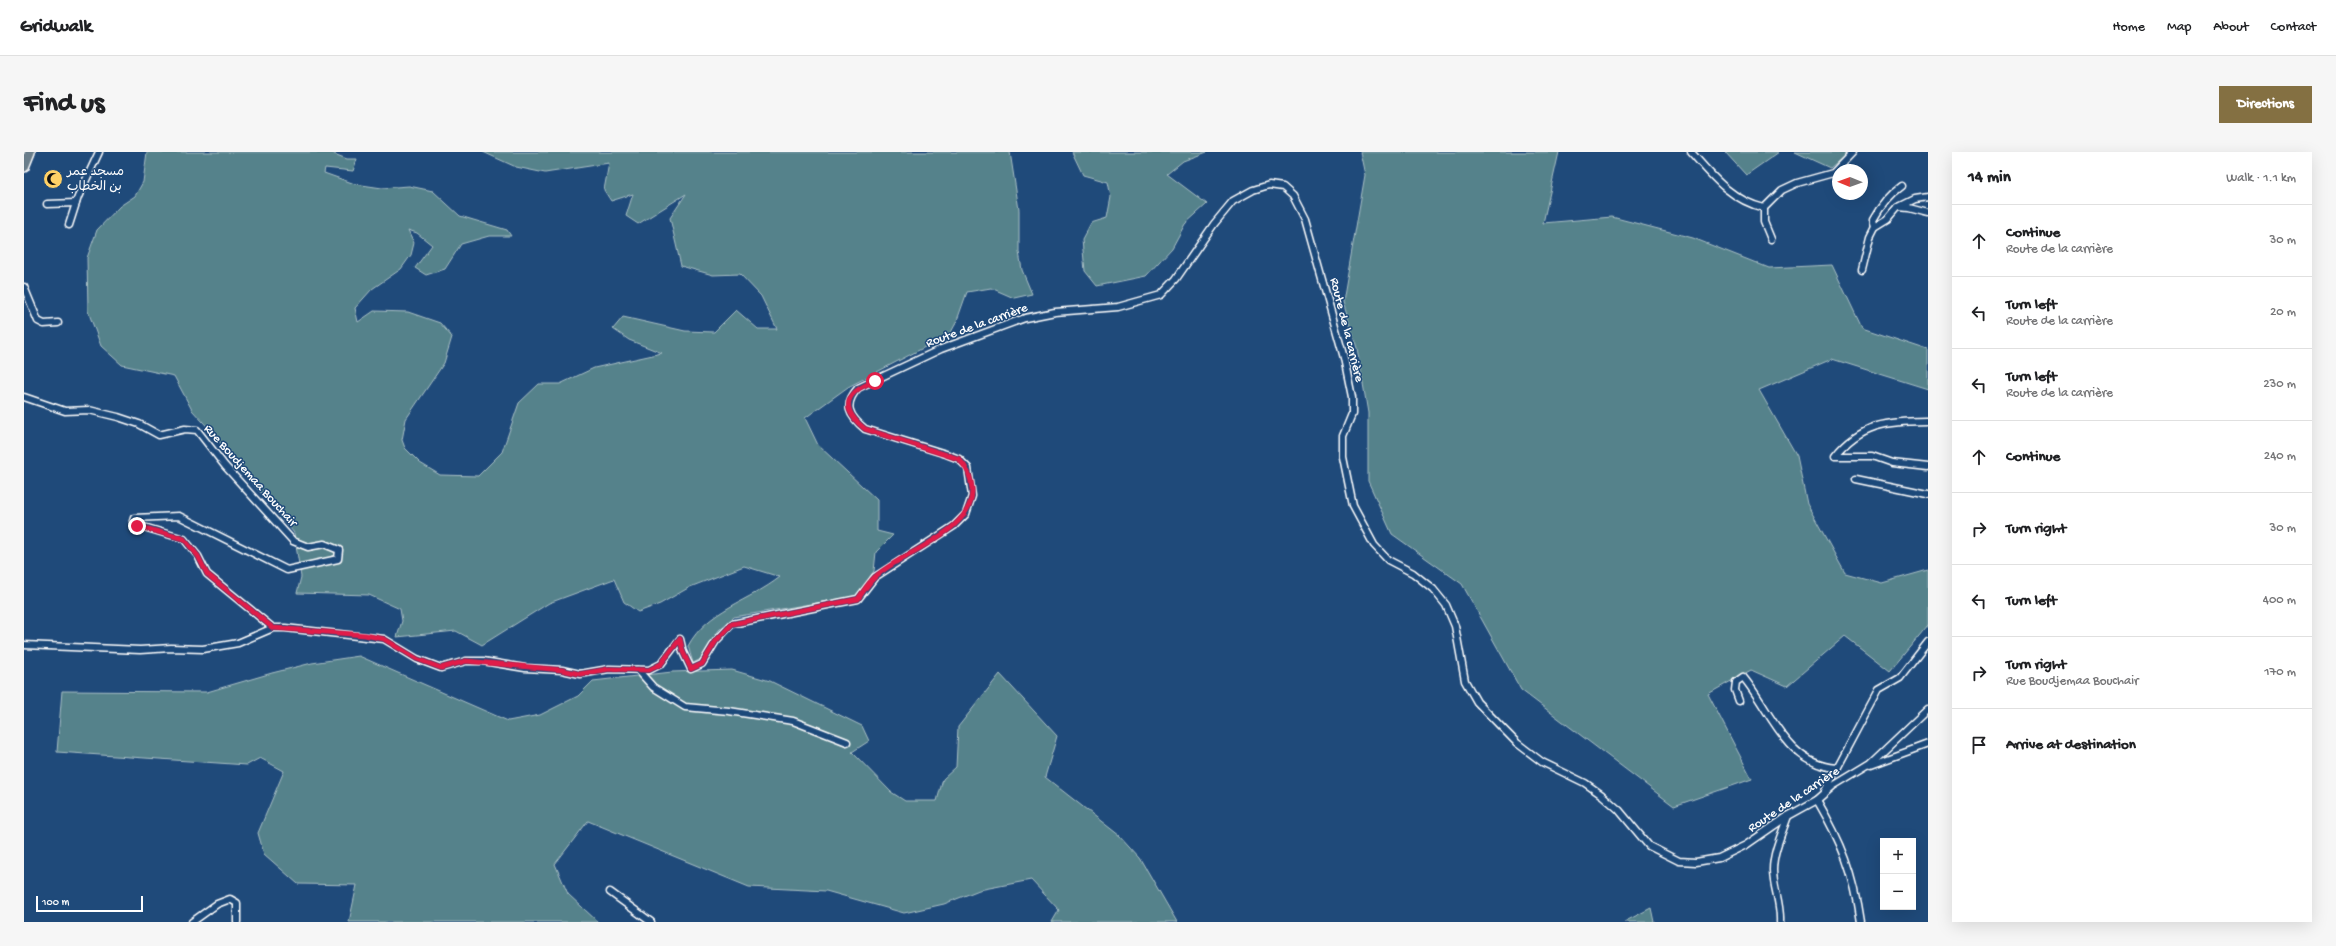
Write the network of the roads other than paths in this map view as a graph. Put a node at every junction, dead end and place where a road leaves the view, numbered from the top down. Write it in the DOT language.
graph roads {
  1 [pos="30,152"];
  2 [pos="99,152"];
  3 [pos="1691,152"];
  4 [pos="1853,152"];
  5 [pos="24,167"];
  6 [pos="1902,186"];
  7 [pos="1928,197"];
  8 [pos="76,203"];
  9 [pos="47,204"];
  10 [pos="1898,207"];
  11 [pos="1764,208"];
  12 [pos="1928,213"];
  13 [pos="69,225"];
  14 [pos="1875,228"];
  15 [pos="1771,239"];
  16 [pos="1862,270"];
  17 [pos="24,287"];
  18 [pos="58,323"];
  19 [pos="24,397"];
  20 [pos="1928,421"];
  21 [pos="1928,466"];
  22 [pos="1856,479"];
  23 [pos="1928,494"];
  24 [pos="273,628"];
  25 [pos="1928,642"];
  26 [pos="24,645"];
  27 [pos="638,670"];
  28 [pos="1739,701"];
  29 [pos="1928,710"];
  30 [pos="847,742"];
  31 [pos="1928,744"];
  32 [pos="1837,768"];
  33 [pos="1864,768"];
  34 [pos="1824,793"];
  35 [pos="1817,800"];
  36 [pos="1788,816"];
  37 [pos="610,892"];
  38 [pos="192,922"];
  39 [pos="237,922"];
  40 [pos="651,922"];
  41 [pos="1780,922"];
  42 [pos="1861,922"];
  1 -- 5 [label="main road"];
  2 -- 8 [label="street"];
  3 -- 11 [label="street"];
  4 -- 11 [label="street"];
  6 -- 14 [label="street"];
  7 -- 10 [label="street"];
  8 -- 9 [label="street"];
  8 -- 13 [label="street"];
  10 -- 12 [label="street"];
  10 -- 14 [label="street"];
  11 -- 15 [label="street"];
  14 -- 16 [label="street"];
  17 -- 18 [label="street"];
  19 -- 24 [label="street, Rue Boudjemaa Bouchair"];
  20 -- 21 [label="street"];
  22 -- 23 [label="street"];
  24 -- 26 [label="street"];
  24 -- 27 [label="street"];
  25 -- 32 [label="street"];
  27 -- 30 [label="street"];
  27 -- 36 [label="street, Route de la carrière"];
  28 -- 32 [label="street"];
  29 -- 33 [label="street, Route de la carrière"];
  31 -- 33 [label="street"];
  32 -- 34 [label="street"];
  33 -- 34 [label="street, Route de la carrière"];
  34 -- 35 [label="street, Route de la carrière"];
  35 -- 36 [label="street, Route de la carrière"];
  35 -- 42 [label="street"];
  36 -- 41 [label="street"];
  37 -- 40 [label="street"];
  38 -- 39 [label="street"];
}
